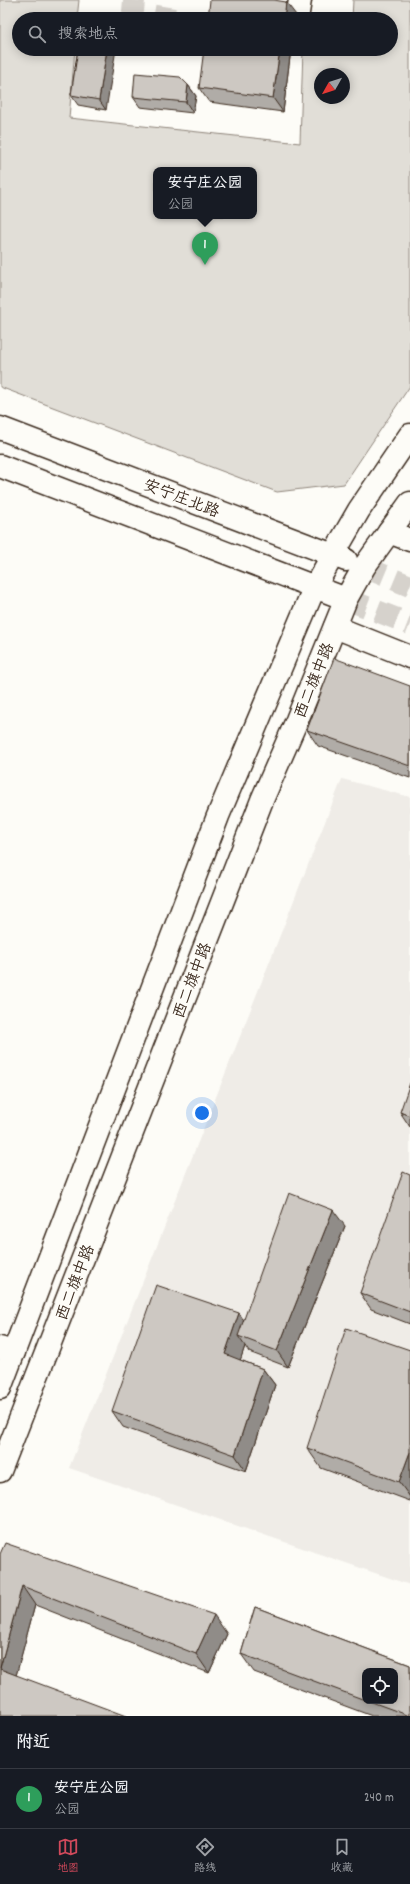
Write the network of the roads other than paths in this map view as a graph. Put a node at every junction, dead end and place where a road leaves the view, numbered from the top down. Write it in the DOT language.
graph roads {
  1 [pos="300,0"];
  2 [pos="298,12"];
  3 [pos="0,428"];
  4 [pos="410,435"];
  5 [pos="0,466"];
  6 [pos="410,503"];
  7 [pos="389,532"];
  8 [pos="410,540"];
  9 [pos="334,555"];
  10 [pos="364,567"];
  11 [pos="315,586"];
  12 [pos="346,599"];
  13 [pos="335,627"];
  14 [pos="410,657"];
  15 [pos="297,720"];
  16 [pos="320,728"];
  17 [pos="7,1350"];
  18 [pos="0,1388"];
  19 [pos="0,1470"];
  1 -- 2 [label="main road"];
  3 -- 9 [label="main road, 安宁庄北路"];
  4 -- 9 [label="main road, 西二旗中路"];
  5 -- 11 [label="main road"];
  6 -- 7 [label="main road, 西二旗中路"];
  7 -- 8 [label="main road"];
  7 -- 10 [label="main road, 西二旗中路"];
  9 -- 10 [label="main road, 安宁庄北路"];
  9 -- 11 [label="main road, 西二旗中路"];
  10 -- 12 [label="main road, 西二旗中路"];
  11 -- 12 [label="main road"];
  11 -- 17 [label="main road, 西二旗中路"];
  12 -- 13 [label="main road, 西二旗中路"];
  13 -- 14 [label="main road"];
  13 -- 15 [label="main road, 西二旗中路"];
  15 -- 16 [label="main road"];
  15 -- 19 [label="main road, 西二旗中路"];
  17 -- 18 [label="main road, 西二旗中路"];
}
